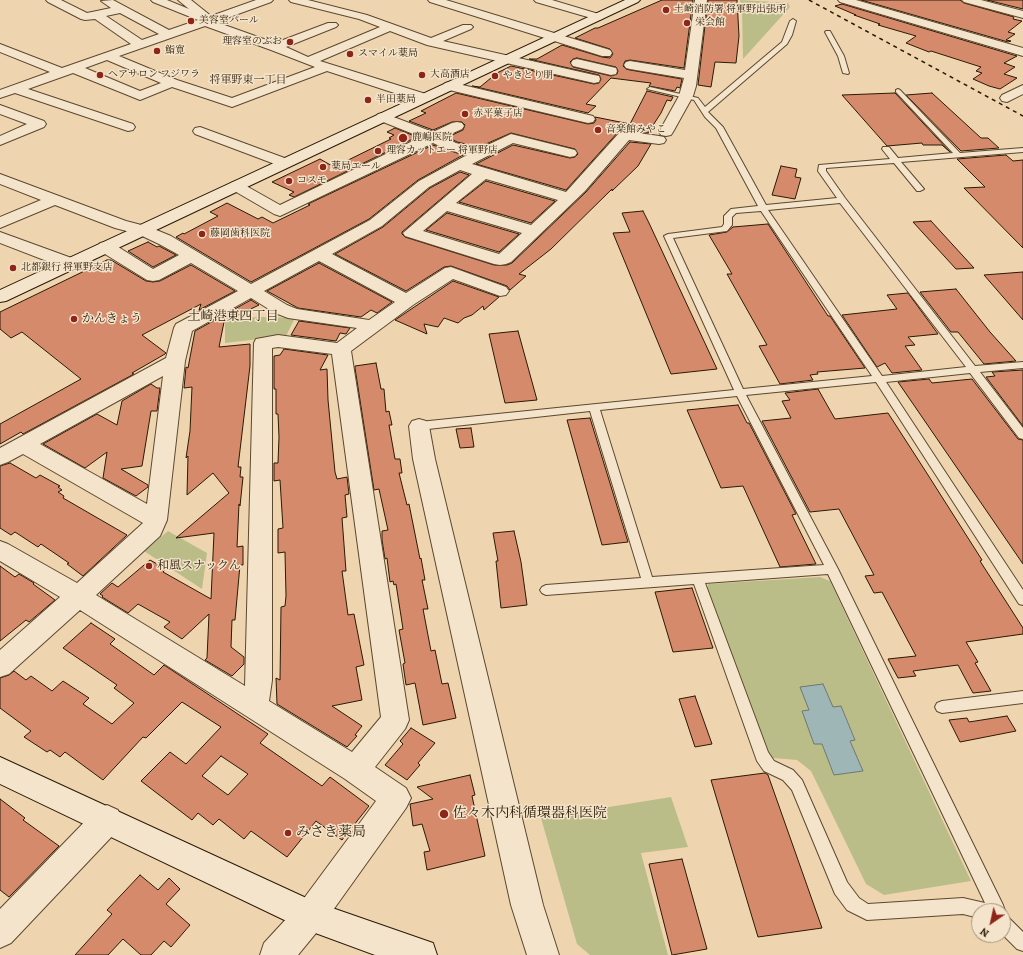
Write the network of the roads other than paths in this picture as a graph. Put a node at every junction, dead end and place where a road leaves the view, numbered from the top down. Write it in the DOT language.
graph roads {
  1 [pos="52,0"];
  2 [pos="104,0"];
  3 [pos="157,0"];
  4 [pos="184,0"];
  5 [pos="264,0"];
  6 [pos="295,0"];
  7 [pos="434,0"];
  8 [pos="540,0"];
  9 [pos="634,0"];
  10 [pos="701,0"];
  11 [pos="844,0"];
  12 [pos="968,0"];
  13 [pos="120,8"];
  14 [pos="97,15"];
  15 [pos="1023,15"];
  16 [pos="598,17"];
  17 [pos="208,21"];
  18 [pos="793,21"];
  19 [pos="332,25"];
  20 [pos="467,26"];
  21 [pos="390,27"];
  22 [pos="828,32"];
  23 [pos="169,35"];
  24 [pos="556,37"];
  25 [pos="431,42"];
  26 [pos="141,45"];
  27 [pos="275,47"];
  28 [pos="1,49"];
  29 [pos="525,51"];
  30 [pos="1023,52"];
  31 [pos="606,53"];
  32 [pos="107,56"];
  33 [pos="506,60"];
  34 [pos="308,61"];
  35 [pos="630,65"];
  36 [pos="327,67"];
  37 [pos="486,69"];
  38 [pos="67,70"];
  39 [pos="611,71"];
  40 [pos="846,73"];
  41 [pos="509,74"];
  42 [pos="691,75"];
  43 [pos="594,79"];
  44 [pos="172,83"];
  45 [pos="556,83"];
  46 [pos="450,86"];
  47 [pos="571,86"];
  48 [pos="16,89"];
  49 [pos="650,89"];
  50 [pos="1023,89"];
  51 [pos="898,91"];
  52 [pos="0,94"];
  53 [pos="686,96"];
  54 [pos="424,98"];
  55 [pos="1007,98"];
  56 [pos="0,109"];
  57 [pos="704,111"];
  58 [pos="383,117"];
  59 [pos="588,119"];
  60 [pos="457,126"];
  61 [pos="128,127"];
  62 [pos="200,132"];
  63 [pos="433,137"];
  64 [pos="0,141"];
  65 [pos="886,149"];
  66 [pos="1023,150"];
  67 [pos="570,153"];
  68 [pos="480,154"];
  69 [pos="958,155"];
  70 [pos="895,160"];
  71 [pos="285,163"];
  72 [pos="459,165"];
  73 [pos="483,173"];
  74 [pos="0,179"];
  75 [pos="236,186"];
  76 [pos="920,189"];
  77 [pos="569,198"];
  78 [pos="54,200"];
  79 [pos="842,200"];
  80 [pos="445,205"];
  81 [pos="763,208"];
  82 [pos="0,223"];
  83 [pos="143,230"];
  84 [pos="533,231"];
  85 [pos="0,237"];
  86 [pos="106,247"];
  87 [pos="319,254"];
  88 [pos="191,256"];
  89 [pos="71,264"];
  90 [pos="249,291"];
  91 [pos="500,291"];
  92 [pos="0,297"];
  93 [pos="407,301"];
  94 [pos="372,326"];
  95 [pos="341,349"];
  96 [pos="175,361"];
  97 [pos="1023,365"];
  98 [pos="972,370"];
  99 [pos="879,379"];
  100 [pos="740,392"];
  101 [pos="594,407"];
  102 [pos="419,426"];
  103 [pos="1023,435"];
  104 [pos="22,444"];
  105 [pos="0,457"];
  106 [pos="156,520"];
  107 [pos="0,550"];
  108 [pos="832,570"];
  109 [pos="698,579"];
  110 [pos="648,582"];
  111 [pos="546,590"];
  112 [pos="77,595"];
  113 [pos="1023,600"];
  114 [pos="0,666"];
  115 [pos="1023,697"];
  116 [pos="255,707"];
  117 [pos="942,707"];
  118 [pos="0,770"];
  119 [pos="356,770"];
  120 [pos="106,820"];
  121 [pos="993,903"];
  122 [pos="971,908"];
  123 [pos="310,916"];
  124 [pos="0,932"];
  125 [pos="1011,932"];
  126 [pos="1023,943"];
  127 [pos="276,955"];
  128 [pos="421,955"];
  129 [pos="543,955"];
  1 -- 14 [label="street"];
  2 -- 13 [label="street"];
  3 -- 17 [label="street"];
  4 -- 17 [label="street"];
  5 -- 17 [label="street"];
  6 -- 21 [label="street"];
  7 -- 24 [label="street"];
  8 -- 16 [label="street"];
  9 -- 16 [label="street"];
  10 -- 42 [label="street"];
  11 -- 30 [label="street"];
  12 -- 15 [label="street"];
  13 -- 14 [label="street"];
  13 -- 23 [label="street"];
  14 -- 26 [label="street"];
  16 -- 24 [label="street"];
  17 -- 23 [label="street"];
  17 -- 27 [label="street"];
  18 -- 57 [label="lane"];
  19 -- 27 [label="street"];
  20 -- 25 [label="street"];
  21 -- 25 [label="street"];
  21 -- 34 [label="street"];
  22 -- 40 [label="lane"];
  23 -- 26 [label="street"];
  24 -- 29 [label="street"];
  24 -- 31 [label="street"];
  25 -- 33 [label="street"];
  26 -- 32 [label="street"];
  27 -- 34 [label="street"];
  28 -- 38 [label="street"];
  29 -- 33 [label="street"];
  29 -- 39 [label="street"];
  32 -- 38 [label="street"];
  32 -- 44 [label="street"];
  33 -- 37 [label="street"];
  33 -- 43 [label="street"];
  34 -- 36 [label="street"];
  35 -- 42 [label="street"];
  36 -- 44 [label="street"];
  36 -- 54 [label="street"];
  37 -- 41 [label="street"];
  37 -- 46 [label="street"];
  38 -- 44 [label="street"];
  38 -- 48 [label="street"];
  42 -- 53 [label="street"];
  45 -- 47 [label="street"];
  46 -- 54 [label="street"];
  46 -- 59 [label="street"];
  48 -- 52 [label="street"];
  48 -- 61 [label="street"];
  49 -- 53 [label="lane"];
  50 -- 55 [label="street"];
  51 -- 69 [label="lane"];
  53 -- 57 [label="lane"];
  53 -- 77 [label="street"];
  54 -- 58 [label="street"];
  56 -- 64 [label="street"];
  57 -- 81 [label="lane"];
  58 -- 63 [label="street"];
  58 -- 71 [label="street"];
  60 -- 63 [label="street"];
  62 -- 71 [label="street"];
  63 -- 68 [label="street"];
  63 -- 75 [label="street"];
  65 -- 70 [label="lane"];
  66 -- 69 [label="lane"];
  67 -- 68 [label="street"];
  68 -- 72 [label="street"];
  69 -- 70 [label="lane"];
  70 -- 76 [label="lane"];
  70 -- 79 [label="lane"];
  71 -- 75 [label="street"];
  72 -- 73 [label="street"];
  72 -- 87 [label="street"];
  73 -- 77 [label="street"];
  73 -- 80 [label="street"];
  74 -- 78 [label="street"];
  75 -- 83 [label="street"];
  77 -- 84 [label="street"];
  78 -- 82 [label="street"];
  78 -- 83 [label="street"];
  79 -- 81 [label="lane"];
  79 -- 98 [label="lane"];
  80 -- 84 [label="street"];
  80 -- 84 [label="street"];
  81 -- 99 [label="lane"];
  81 -- 100 [label="lane"];
  83 -- 86 [label="street"];
  83 -- 88 [label="street"];
  85 -- 89 [label="street"];
  86 -- 88 [label="street"];
  86 -- 89 [label="street"];
  87 -- 90 [label="street"];
  87 -- 93 [label="street"];
  88 -- 90 [label="street"];
  89 -- 92 [label="street"];
  90 -- 94 [label="street"];
  90 -- 96 [label="street"];
  91 -- 93 [label="street"];
  93 -- 94 [label="street"];
  94 -- 95 [label="street"];
  95 -- 116 [label="street"];
  95 -- 119 [label="street"];
  96 -- 104 [label="street"];
  96 -- 106 [label="street"];
  97 -- 98 [label="lane"];
  98 -- 99 [label="lane"];
  98 -- 103 [label="lane"];
  99 -- 100 [label="lane"];
  99 -- 113 [label="lane"];
  100 -- 101 [label="lane"];
  100 -- 108 [label="lane"];
  101 -- 102 [label="lane"];
  101 -- 110 [label="lane"];
  102 -- 129 [label="street"];
  104 -- 105 [label="street"];
  104 -- 106 [label="street"];
  106 -- 112 [label="street"];
  107 -- 112 [label="street"];
  108 -- 109 [label="lane"];
  108 -- 121 [label="lane"];
  109 -- 110 [label="lane"];
  109 -- 122 [label="lane"];
  110 -- 111 [label="lane"];
  112 -- 114 [label="street"];
  112 -- 116 [label="street"];
  115 -- 117 [label="lane"];
  116 -- 119 [label="street"];
  118 -- 120 [label="street"];
  119 -- 123 [label="street"];
  120 -- 123 [label="street"];
  120 -- 124 [label="street"];
  123 -- 127 [label="street"];
  123 -- 128 [label="street"];
  125 -- 126 [label="lane"];
}
